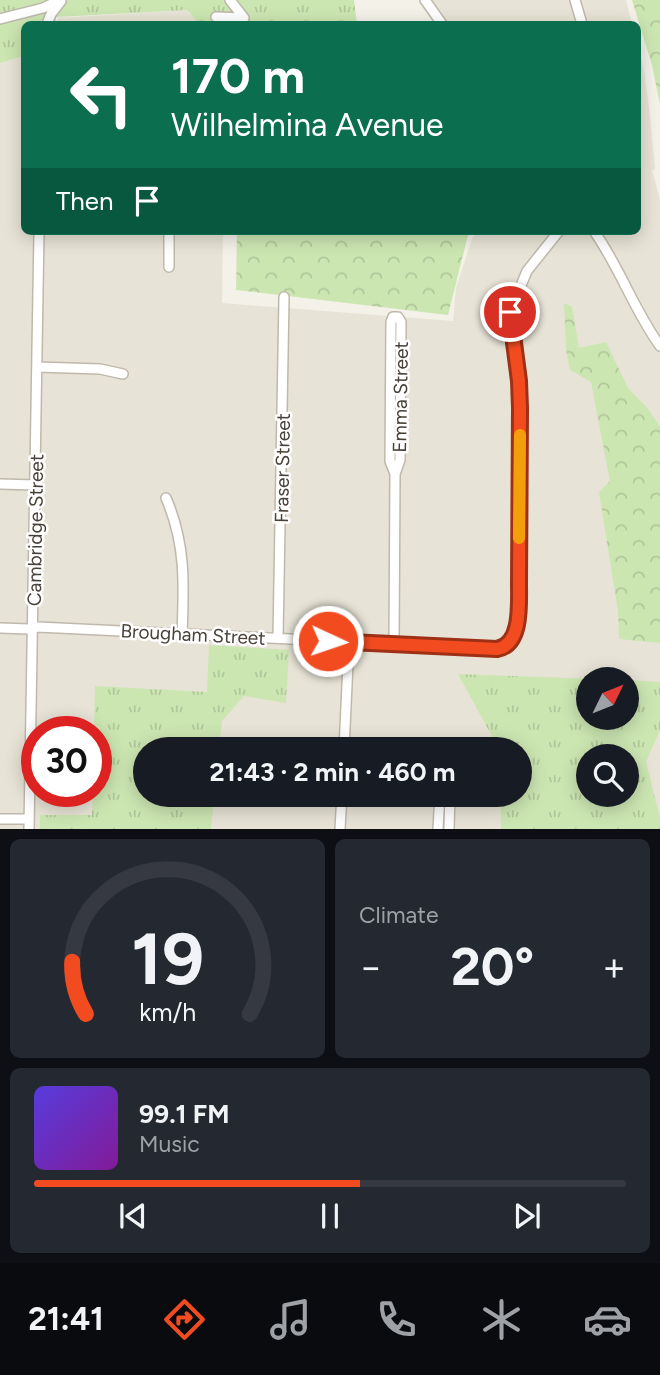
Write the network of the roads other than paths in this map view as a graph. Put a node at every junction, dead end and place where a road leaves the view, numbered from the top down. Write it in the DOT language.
graph roads {
  1 [pos="61,0"];
  2 [pos="230,0"];
  3 [pos="425,0"];
  4 [pos="575,0"];
  5 [pos="43,8"];
  6 [pos="216,17"];
  7 [pos="0,19"];
  8 [pos="45,21"];
  9 [pos="47,21"];
  10 [pos="440,21"];
  11 [pos="581,21"];
  12 [pos="39,235"];
  13 [pos="169,235"];
  14 [pos="556,235"];
  15 [pos="597,235"];
  16 [pos="169,267"];
  17 [pos="284,297"];
  18 [pos="660,346"];
  19 [pos="37,367"];
  20 [pos="123,374"];
  21 [pos="395,474"];
  22 [pos="0,484"];
  23 [pos="36,485"];
  24 [pos="166,498"];
  25 [pos="0,628"];
  26 [pos="33,628"];
  27 [pos="183,634"];
  28 [pos="278,638"];
  29 [pos="349,642"];
  30 [pos="394,644"];
  31 [pos="345,737"];
  32 [pos="341,807"];
  33 [pos="439,807"];
  34 [pos="450,807"];
  35 [pos="0,819"];
  36 [pos="29,824"];
  37 [pos="340,829"];
  38 [pos="438,829"];
  39 [pos="449,829"];
  1 -- 5 [label="street"];
  1 -- 9 [label="street"];
  2 -- 6 [label="street"];
  3 -- 10 [label="street"];
  4 -- 11 [label="street"];
  5 -- 7 [label="street"];
  5 -- 8 [label="street"];
  12 -- 19 [label="street, Cambridge Street"];
  13 -- 16 [label="street"];
  14 -- 30 [label="street, Brougham Street"];
  15 -- 18 [label="street"];
  17 -- 28 [label="street, Fraser Street"];
  19 -- 20 [label="street"];
  19 -- 23 [label="street, Cambridge Street"];
  21 -- 21 [label="street, Emma Street"];
  21 -- 30 [label="street, Emma Street"];
  22 -- 23 [label="street"];
  23 -- 26 [label="street, Cambridge Street"];
  24 -- 27 [label="street"];
  25 -- 26 [label="street, Brougham Street"];
  26 -- 27 [label="street, Brougham Street"];
  26 -- 36 [label="street, Cambridge Street"];
  27 -- 28 [label="street, Brougham Street"];
  28 -- 29 [label="street, Brougham Street"];
  29 -- 30 [label="street, Brougham Street"];
  29 -- 31 [label="street"];
  32 -- 37 [label="street"];
  33 -- 38 [label="street"];
  34 -- 39 [label="street"];
  35 -- 36 [label="street"];
}
